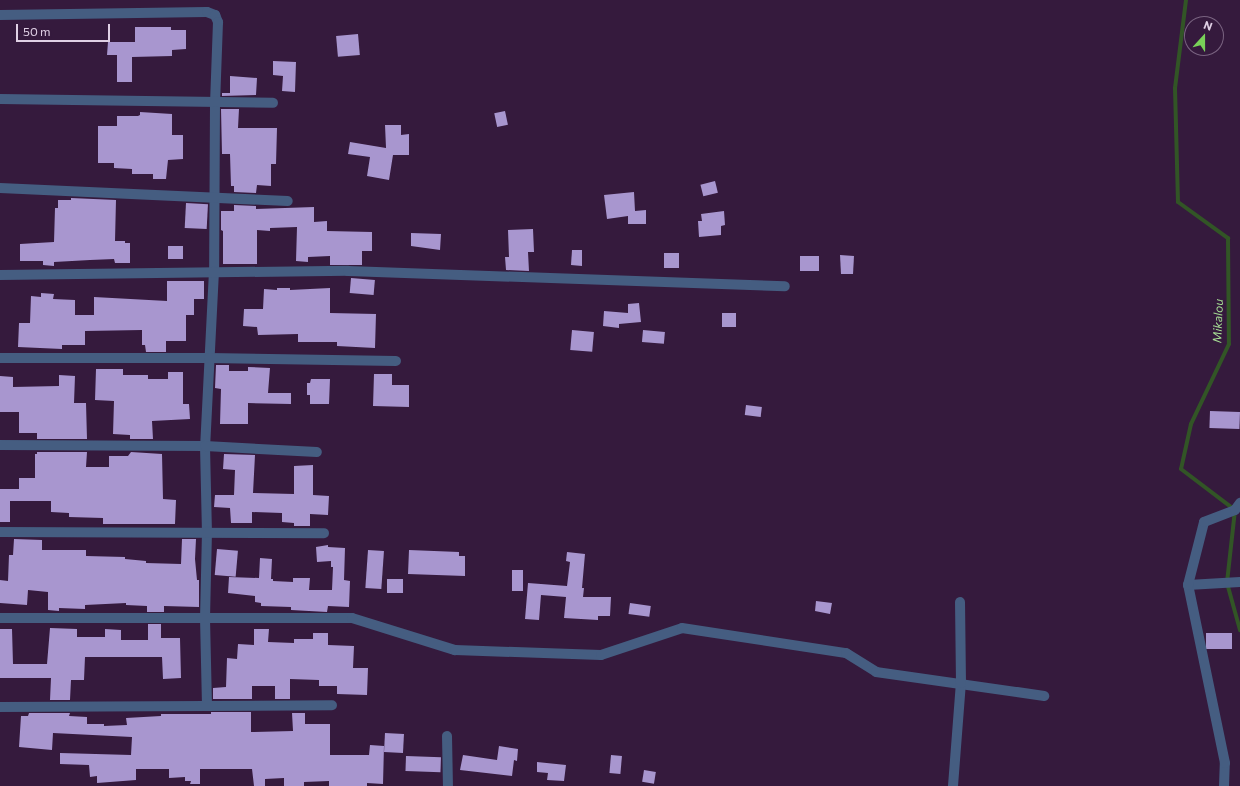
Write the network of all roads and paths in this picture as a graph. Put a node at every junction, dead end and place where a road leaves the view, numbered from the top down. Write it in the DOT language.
graph roads {
  1 [pos="0,15"];
  2 [pos="0,99"];
  3 [pos="215,103"];
  4 [pos="273,103"];
  5 [pos="0,188"];
  6 [pos="215,197"];
  7 [pos="288,202"];
  8 [pos="214,272"];
  9 [pos="0,275"];
  10 [pos="785,286"];
  11 [pos="0,358"];
  12 [pos="209,358"];
  13 [pos="396,361"];
  14 [pos="0,445"];
  15 [pos="205,446"];
  16 [pos="317,452"];
  17 [pos="1240,503"];
  18 [pos="0,532"];
  19 [pos="207,532"];
  20 [pos="324,533"];
  21 [pos="1240,582"];
  22 [pos="1188,585"];
  23 [pos="960,602"];
  24 [pos="0,618"];
  25 [pos="204,618"];
  26 [pos="961,683"];
  27 [pos="1044,696"];
  28 [pos="207,705"];
  29 [pos="332,705"];
  30 [pos="0,707"];
  31 [pos="447,736"];
  32 [pos="448,786"];
  33 [pos="952,786"];
  34 [pos="1224,786"];
  1 -- 3 [label="street"];
  2 -- 3 [label="street"];
  3 -- 4 [label="street"];
  3 -- 6 [label="street"];
  5 -- 6 [label="street"];
  6 -- 7 [label="street"];
  6 -- 8 [label="street"];
  8 -- 9 [label="street"];
  8 -- 10 [label="street"];
  8 -- 12 [label="street"];
  11 -- 12 [label="street"];
  12 -- 13 [label="street"];
  12 -- 15 [label="street"];
  14 -- 15 [label="street"];
  15 -- 16 [label="street"];
  15 -- 19 [label="street"];
  17 -- 22 [label="street"];
  18 -- 19 [label="street"];
  19 -- 20 [label="street"];
  19 -- 25 [label="street"];
  21 -- 22 [label="street"];
  22 -- 34 [label="street"];
  23 -- 26 [label="street"];
  24 -- 25 [label="street"];
  25 -- 26 [label="street"];
  25 -- 28 [label="street"];
  26 -- 27 [label="street"];
  26 -- 33 [label="street"];
  28 -- 29 [label="street"];
  28 -- 30 [label="street"];
  31 -- 32 [label="street"];
}
